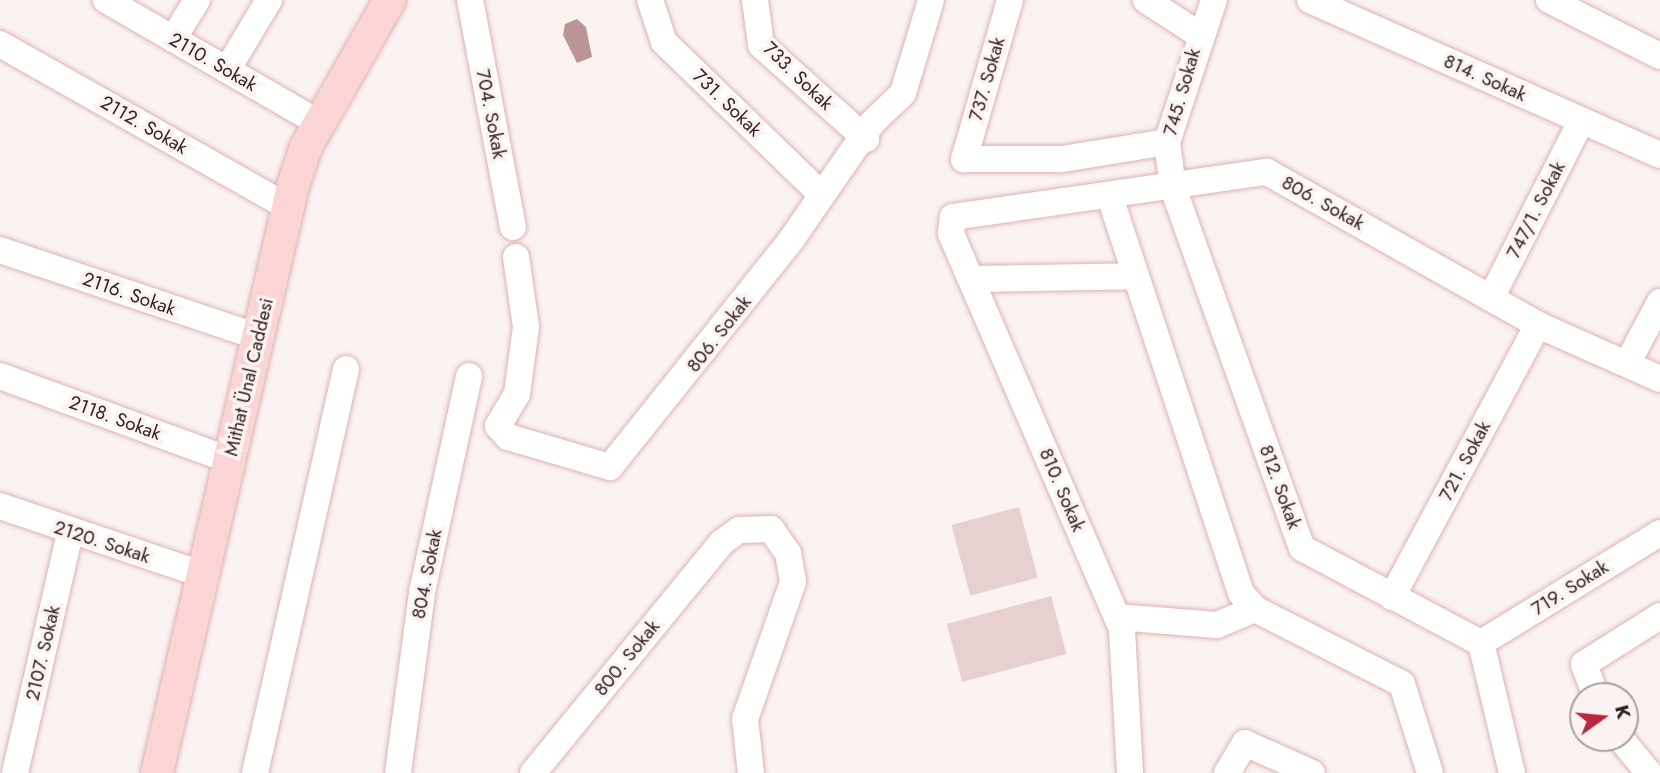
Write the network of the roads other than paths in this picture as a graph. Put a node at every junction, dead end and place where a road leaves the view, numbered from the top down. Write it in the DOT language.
graph roads {
  1 [pos="197,0"];
  2 [pos="269,0"];
  3 [pos="390,0"];
  4 [pos="470,0"];
  5 [pos="650,0"];
  6 [pos="755,0"];
  7 [pos="931,0"];
  8 [pos="1010,0"];
  9 [pos="1146,0"];
  10 [pos="1214,0"];
  11 [pos="1310,0"];
  12 [pos="1549,0"];
  13 [pos="113,2"];
  14 [pos="1198,34"];
  15 [pos="173,39"];
  16 [pos="0,44"];
  17 [pos="1660,57"];
  18 [pos="227,70"];
  19 [pos="1581,121"];
  20 [pos="319,124"];
  21 [pos="866,139"];
  22 [pos="1167,142"];
  23 [pos="1660,155"];
  24 [pos="1173,188"];
  25 [pos="821,194"];
  26 [pos="1110,197"];
  27 [pos="288,207"];
  28 [pos="953,217"];
  29 [pos="513,227"];
  30 [pos="0,250"];
  31 [pos="516,257"];
  32 [pos="1136,276"];
  33 [pos="971,279"];
  34 [pos="1491,298"];
  35 [pos="1660,302"];
  36 [pos="1538,325"];
  37 [pos="258,337"];
  38 [pos="1628,362"];
  39 [pos="346,369"];
  40 [pos="0,376"];
  41 [pos="469,376"];
  42 [pos="1660,379"];
  43 [pos="230,460"];
  44 [pos="0,506"];
  45 [pos="70,532"];
  46 [pos="1660,533"];
  47 [pos="204,575"];
  48 [pos="1392,597"];
  49 [pos="1255,609"];
  50 [pos="1660,616"];
  51 [pos="1117,617"];
  52 [pos="1481,643"];
  53 [pos="1591,682"];
  54 [pos="1632,752"];
  55 [pos="15,773"];
  56 [pos="157,773"];
  57 [pos="255,773"];
  58 [pos="398,773"];
  59 [pos="533,773"];
  60 [pos="751,773"];
  61 [pos="1130,773"];
  62 [pos="1227,773"];
  63 [pos="1312,773"];
  64 [pos="1430,773"];
  65 [pos="1512,773"];
  66 [pos="1649,773"];
  1 -- 15 [label="street"];
  2 -- 18 [label="street"];
  3 -- 20 [label="main road, Mithat Ünal Caddesi"];
  4 -- 29 [label="street, 704. Sokak"];
  5 -- 25 [label="street, 731. Sokak"];
  6 -- 21 [label="street, 733. Sokak"];
  7 -- 21 [label="street, 806. Sokak"];
  8 -- 22 [label="street, 737. Sokak"];
  9 -- 14 [label="street"];
  10 -- 14 [label="street, 745. Sokak"];
  11 -- 19 [label="street, 814. Sokak"];
  12 -- 17 [label="street"];
  13 -- 15 [label="street, 2110. Sokak"];
  14 -- 22 [label="street, 745. Sokak"];
  15 -- 18 [label="street, 2110. Sokak"];
  16 -- 27 [label="street, 2112. Sokak"];
  18 -- 20 [label="street, 2110. Sokak"];
  19 -- 23 [label="street, 814. Sokak"];
  19 -- 34 [label="street, 747/1. Sokak"];
  20 -- 27 [label="main road, Mithat Ünal Caddesi"];
  21 -- 25 [label="street, 806. Sokak"];
  22 -- 24 [label="street, 745. Sokak"];
  24 -- 26 [label="street, 806. Sokak"];
  24 -- 34 [label="street, 806. Sokak"];
  24 -- 48 [label="street, 812. Sokak"];
  25 -- 31 [label="street, 806. Sokak"];
  26 -- 28 [label="street, 806. Sokak"];
  26 -- 32 [label="street"];
  27 -- 37 [label="main road, Mithat Ünal Caddesi"];
  28 -- 33 [label="street, 810. Sokak"];
  30 -- 37 [label="street, 2116. Sokak"];
  32 -- 33 [label="street"];
  32 -- 49 [label="street"];
  33 -- 51 [label="street, 810. Sokak"];
  34 -- 36 [label="street, 806. Sokak"];
  35 -- 38 [label="street"];
  36 -- 38 [label="street, 806. Sokak"];
  36 -- 48 [label="street, 721. Sokak"];
  37 -- 43 [label="main road, Mithat Ünal Caddesi"];
  38 -- 42 [label="street, 806. Sokak"];
  39 -- 57 [label="street"];
  40 -- 43 [label="street, 2118. Sokak"];
  41 -- 58 [label="street, 804. Sokak"];
  43 -- 47 [label="main road, Mithat Ünal Caddesi"];
  44 -- 45 [label="street, 2120. Sokak"];
  45 -- 47 [label="street, 2120. Sokak"];
  45 -- 55 [label="street, 2107. Sokak"];
  46 -- 52 [label="street, 719. Sokak"];
  47 -- 56 [label="main road, Mithat Ünal Caddesi"];
  48 -- 52 [label="street, 812. Sokak"];
  49 -- 51 [label="street"];
  49 -- 64 [label="street"];
  50 -- 53 [label="street"];
  51 -- 61 [label="street, 810. Sokak"];
  52 -- 65 [label="street"];
  54 -- 66 [label="street"];
  59 -- 60 [label="street, 800. Sokak"];
  62 -- 63 [label="street"];
}
